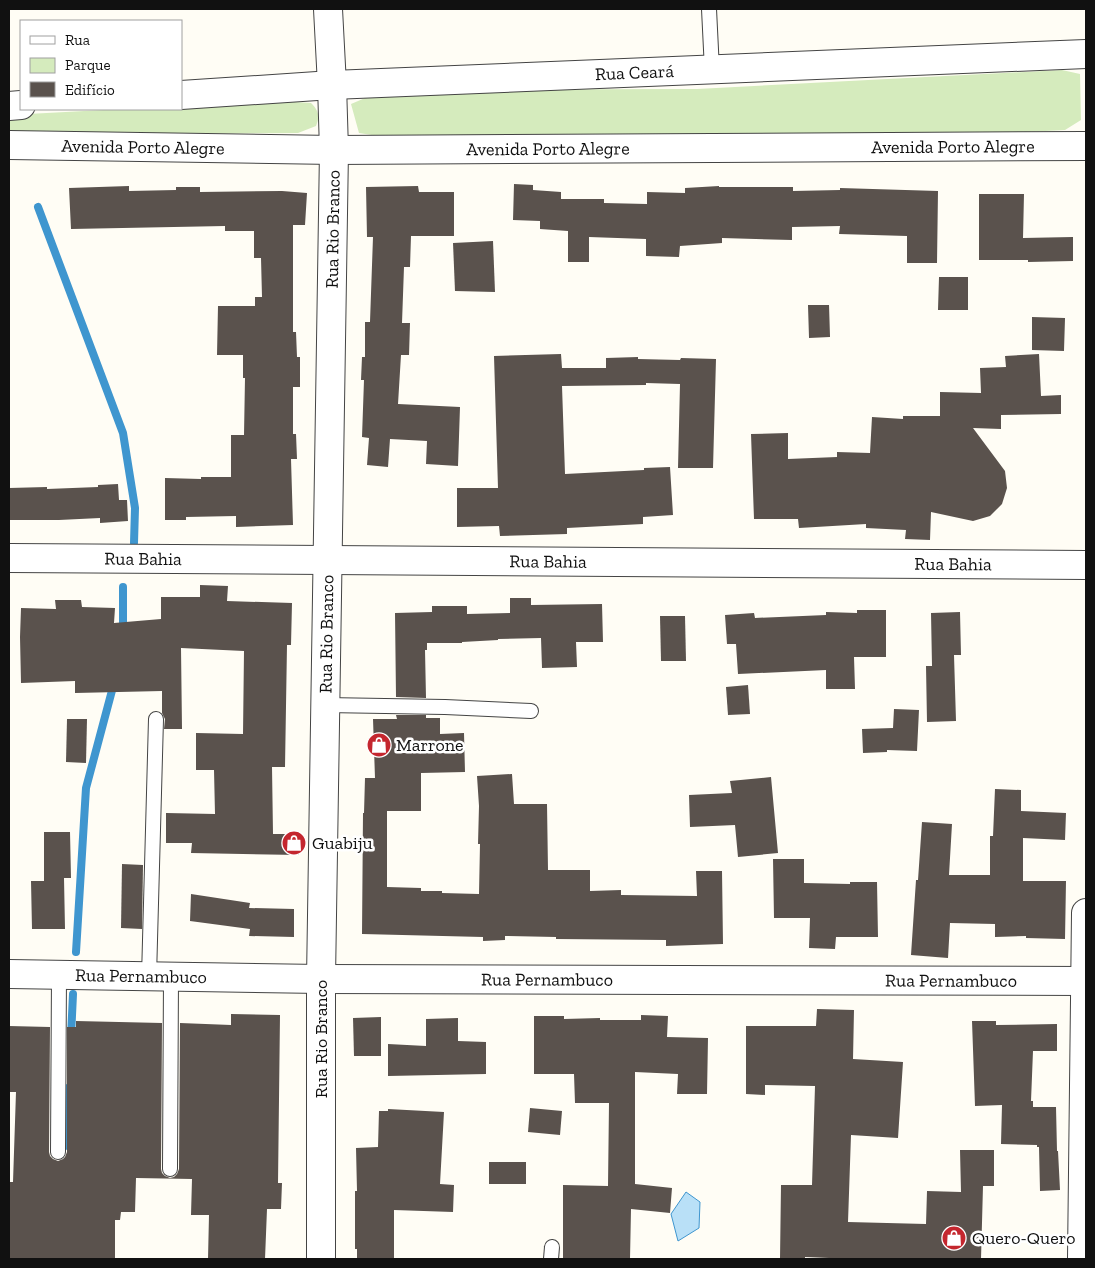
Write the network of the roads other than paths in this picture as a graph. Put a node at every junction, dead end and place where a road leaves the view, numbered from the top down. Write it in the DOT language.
graph roads {
  1 [pos="328,9"];
  2 [pos="708,9"];
  3 [pos="1086,54"];
  4 [pos="712,70"];
  5 [pos="332,85"];
  6 [pos="182,95"];
  7 [pos="9,146"];
  8 [pos="1086,146"];
  9 [pos="334,150"];
  10 [pos="9,558"];
  11 [pos="328,560"];
  12 [pos="1086,565"];
  13 [pos="325,705"];
  14 [pos="531,711"];
  15 [pos="156,719"];
  16 [pos="1086,913"];
  17 [pos="9,974"];
  18 [pos="59,975"];
  19 [pos="160,977"];
  20 [pos="321,979"];
  21 [pos="1085,981"];
  22 [pos="58,1152"];
  23 [pos="170,1169"];
  24 [pos="1084,1227"];
  25 [pos="321,1259"];
  26 [pos="1082,1259"];
  1 -- 5 [label="street, Rua Rio Branco"];
  2 -- 4 [label="lane"];
  3 -- 4 [label="street, Rua Ceará"];
  4 -- 5 [label="street, Rua Ceará"];
  5 -- 6 [label="street, Rua Ceará"];
  5 -- 9 [label="street, Rua Rio Branco"];
  7 -- 9 [label="street, Avenida Porto Alegre"];
  8 -- 9 [label="street, Avenida Porto Alegre"];
  9 -- 11 [label="street, Rua Rio Branco"];
  10 -- 11 [label="street, Rua Bahia"];
  11 -- 12 [label="street, Rua Bahia"];
  11 -- 13 [label="street, Rua Rio Branco"];
  13 -- 14 [label="lane"];
  13 -- 20 [label="street, Rua Rio Branco"];
  15 -- 19 [label="lane"];
  16 -- 21 [label="street"];
  17 -- 18 [label="street, Rua Pernambuco"];
  18 -- 19 [label="street, Rua Pernambuco"];
  18 -- 22 [label="lane"];
  19 -- 20 [label="street, Rua Pernambuco"];
  19 -- 23 [label="lane"];
  20 -- 21 [label="street, Rua Pernambuco"];
  20 -- 25 [label="street, Rua Rio Branco"];
  21 -- 24 [label="street"];
  24 -- 26 [label="street"];
}
